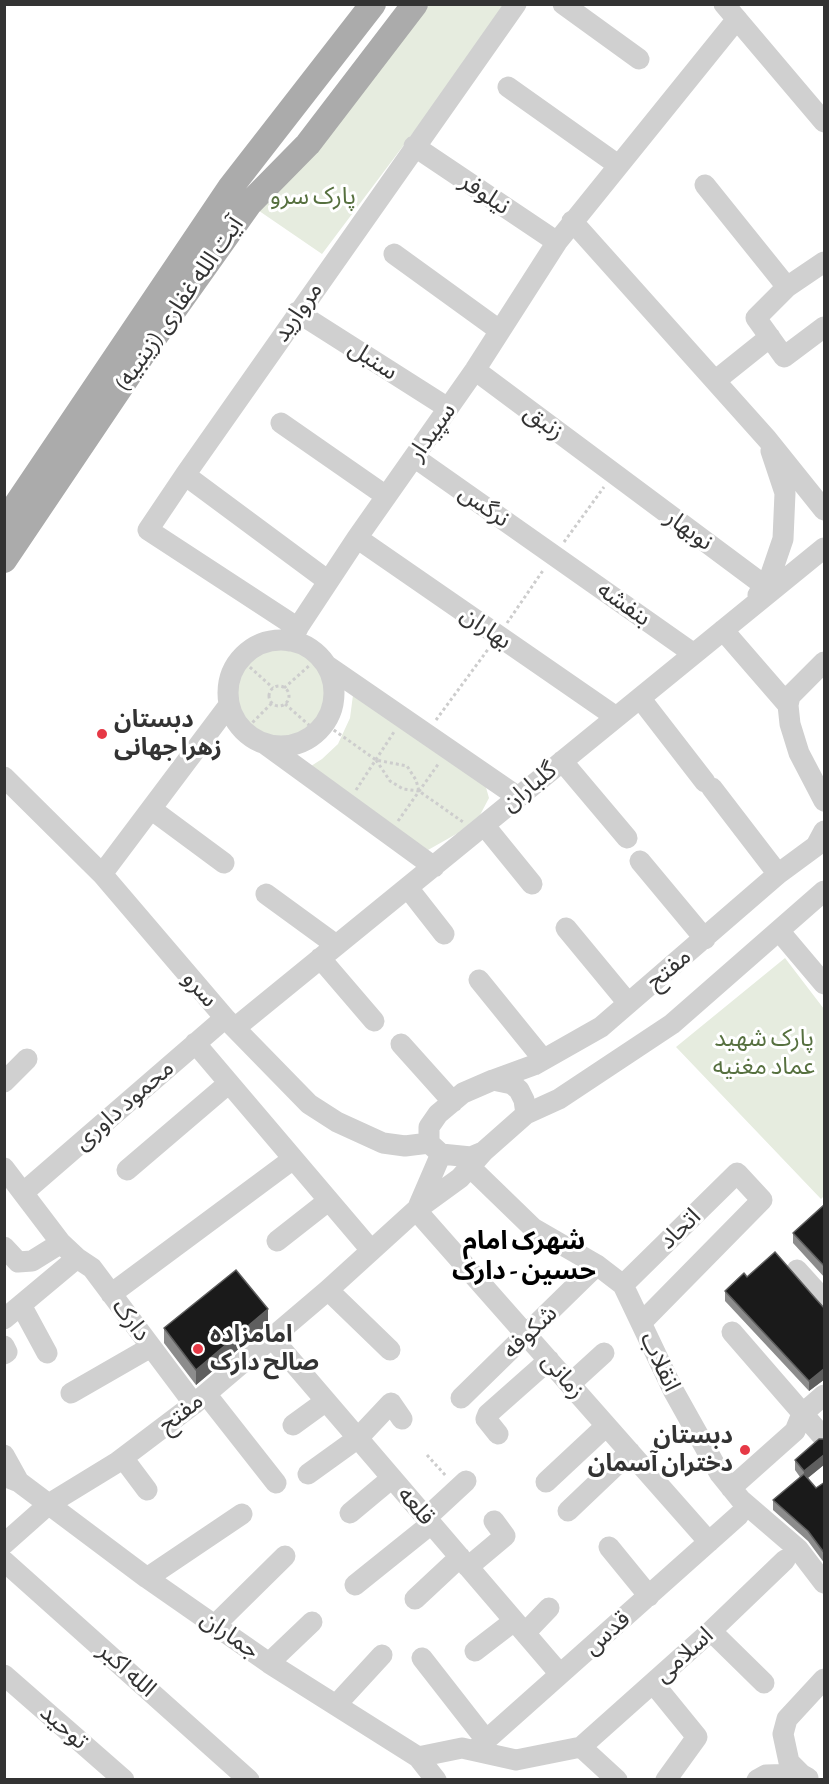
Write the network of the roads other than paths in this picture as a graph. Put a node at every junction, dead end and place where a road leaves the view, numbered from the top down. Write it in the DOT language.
graph roads {
  1 [pos="374,4"];
  2 [pos="415,4"];
  3 [pos="516,4"];
  4 [pos="563,4"];
  5 [pos="730,12"];
  6 [pos="639,59"];
  7 [pos="508,87"];
  8 [pos="825,123"];
  9 [pos="414,146"];
  10 [pos="618,165"];
  11 [pos="705,185"];
  12 [pos="572,221"];
  13 [pos="557,242"];
  14 [pos="394,254"];
  15 [pos="825,262"];
  16 [pos="787,288"];
  17 [pos="297,312"];
  18 [pos="824,328"];
  19 [pos="499,330"];
  20 [pos="770,337"];
  21 [pos="475,370"];
  22 [pos="715,381"];
  23 [pos="448,408"];
  24 [pos="281,423"];
  25 [pos="767,439"];
  26 [pos="414,457"];
  27 [pos="613,474"];
  28 [pos="185,475"];
  29 [pos="386,496"];
  30 [pos="825,510"];
  31 [pos="4,523"];
  32 [pos="357,538"];
  33 [pos="825,548"];
  34 [pos="554,555"];
  35 [pos="4,560"];
  36 [pos="328,581"];
  37 [pos="765,586"];
  38 [pos="748,610"];
  39 [pos="723,630"];
  40 [pos="294,635"];
  41 [pos="694,654"];
  42 [pos="322,661"];
  43 [pos="825,662"];
  44 [pos="640,698"];
  45 [pos="230,705"];
  46 [pos="788,705"];
  47 [pos="616,717"];
  48 [pos="253,736"];
  49 [pos="562,761"];
  50 [pos="4,777"];
  51 [pos="518,797"];
  52 [pos="825,801"];
  53 [pos="151,810"];
  54 [pos="476,825"];
  55 [pos="825,831"];
  56 [pos="627,838"];
  57 [pos="640,861"];
  58 [pos="224,863"];
  59 [pos="434,867"];
  60 [pos="102,874"];
  61 [pos="778,874"];
  62 [pos="532,884"];
  63 [pos="408,888"];
  64 [pos="825,891"];
  65 [pos="266,894"];
  66 [pos="566,928"];
  67 [pos="780,932"];
  68 [pos="444,934"];
  69 [pos="705,939"];
  70 [pos="328,952"];
  71 [pos="479,980"];
  72 [pos="825,984"];
  73 [pos="628,1004"];
  74 [pos="374,1021"];
  75 [pos="230,1023"];
  76 [pos="195,1043"];
  77 [pos="401,1044"];
  78 [pos="27,1059"];
  79 [pos="543,1059"];
  80 [pos="493,1080"];
  81 [pos="4,1082"];
  82 [pos="229,1083"];
  83 [pos="453,1102"];
  84 [pos="526,1114"];
  85 [pos="435,1148"];
  86 [pos="292,1159"];
  87 [pos="477,1160"];
  88 [pos="4,1168"];
  89 [pos="127,1170"];
  90 [pos="24,1192"];
  91 [pos="328,1201"];
  92 [pos="416,1210"];
  93 [pos="277,1241"];
  94 [pos="61,1242"];
  95 [pos="4,1247"];
  96 [pos="371,1250"];
  97 [pos="76,1258"];
  98 [pos="597,1265"];
  99 [pos="797,1270"];
  100 [pos="622,1285"];
  101 [pos="328,1290"];
  102 [pos="111,1294"];
  103 [pos="825,1300"];
  104 [pos="21,1305"];
  105 [pos="4,1319"];
  106 [pos="642,1322"];
  107 [pos="732,1332"];
  108 [pos="527,1336"];
  109 [pos="272,1338"];
  110 [pos="4,1346"];
  111 [pos="151,1347"];
  112 [pos="390,1350"];
  113 [pos="47,1353"];
  114 [pos="604,1353"];
  115 [pos="4,1354"];
  116 [pos="549,1360"];
  117 [pos="570,1384"];
  118 [pos="71,1393"];
  119 [pos="825,1395"];
  120 [pos="461,1398"];
  121 [pos="200,1399"];
  122 [pos="326,1401"];
  123 [pos="802,1414"];
  124 [pos="402,1419"];
  125 [pos="293,1425"];
  126 [pos="606,1426"];
  127 [pos="498,1434"];
  128 [pos="358,1438"];
  129 [pos="825,1438"];
  130 [pos="630,1452"];
  131 [pos="4,1455"];
  132 [pos="123,1458"];
  133 [pos="309,1474"];
  134 [pos="392,1478"];
  135 [pos="12,1479"];
  136 [pos="546,1482"];
  137 [pos="276,1483"];
  138 [pos="462,1485"];
  139 [pos="731,1488"];
  140 [pos="147,1490"];
  141 [pos="49,1503"];
  142 [pos="568,1511"];
  143 [pos="350,1513"];
  144 [pos="242,1514"];
  145 [pos="739,1515"];
  146 [pos="429,1521"];
  147 [pos="494,1521"];
  148 [pos="709,1542"];
  149 [pos="4,1544"];
  150 [pos="609,1547"];
  151 [pos="285,1556"];
  152 [pos="785,1560"];
  153 [pos="4,1561"];
  154 [pos="464,1562"];
  155 [pos="147,1578"];
  156 [pos="825,1584"];
  157 [pos="355,1585"];
  158 [pos="648,1596"];
  159 [pos="415,1599"];
  160 [pos="549,1608"];
  161 [pos="312,1622"];
  162 [pos="215,1625"];
  163 [pos="519,1627"];
  164 [pos="711,1631"];
  165 [pos="475,1651"];
  166 [pos="382,1655"];
  167 [pos="422,1658"];
  168 [pos="269,1663"];
  169 [pos="560,1674"];
  170 [pos="4,1675"];
  171 [pos="825,1678"];
  172 [pos="653,1683"];
  173 [pos="764,1683"];
  174 [pos="336,1705"];
  175 [pos="480,1745"];
  176 [pos="581,1747"];
  177 [pos="418,1757"];
  178 [pos="806,1777"];
  179 [pos="124,1779"];
  180 [pos="249,1779"];
  181 [pos="436,1779"];
  182 [pos="614,1779"];
  183 [pos="666,1779"];
  184 [pos="757,1779"];
  1 -- 31 [label="main road, آیت الله غفاری (زینبیه)"];
  2 -- 35 [label="main road, آیت الله غفاری (زینبیه)"];
  3 -- 9 [label="street, مروارید"];
  4 -- 6 [label="street"];
  5 -- 8 [label="street"];
  5 -- 10 [label="street, سپیدار"];
  7 -- 10 [label="street"];
  9 -- 13 [label="street, نیلوفر"];
  9 -- 17 [label="street, مروارید"];
  10 -- 12 [label="street, سپیدار"];
  11 -- 16 [label="street"];
  12 -- 13 [label="street, سپیدار"];
  12 -- 22 [label="street"];
  13 -- 19 [label="street, سپیدار"];
  14 -- 19 [label="street"];
  15 -- 16 [label="street"];
  16 -- 20 [label="street"];
  17 -- 23 [label="street, سنبل"];
  17 -- 28 [label="street, مروارید"];
  18 -- 20 [label="street"];
  19 -- 21 [label="street, سپیدار"];
  20 -- 22 [label="street"];
  21 -- 23 [label="street, سپیدار"];
  21 -- 27 [label="street, زنبق"];
  22 -- 25 [label="street"];
  23 -- 26 [label="street, سپیدار"];
  24 -- 29 [label="street"];
  25 -- 30 [label="street"];
  25 -- 37 [label="street"];
  26 -- 29 [label="street, سپیدار"];
  26 -- 34 [label="street, نرگس"];
  27 -- 37 [label="street, نوبهار"];
  28 -- 36 [label="street"];
  28 -- 40 [label="street, مروارید"];
  29 -- 32 [label="street, سپیدار"];
  32 -- 36 [label="street, سپیدار"];
  32 -- 47 [label="street, بهاران"];
  33 -- 38 [label="street, گلباران"];
  34 -- 41 [label="street, بنفشه"];
  36 -- 40 [label="street, سپیدار"];
  37 -- 38 [label="street"];
  38 -- 39 [label="street, گلباران"];
  39 -- 41 [label="street, گلباران"];
  39 -- 46 [label="street"];
  40 -- 42 [label="street"];
  40 -- 45 [label="street"];
  41 -- 44 [label="street, گلباران"];
  42 -- 48 [label="street"];
  42 -- 51 [label="street"];
  43 -- 46 [label="street"];
  44 -- 47 [label="street, گلباران"];
  44 -- 61 [label="street"];
  45 -- 48 [label="street"];
  45 -- 53 [label="street"];
  46 -- 52 [label="street"];
  47 -- 49 [label="street, گلباران"];
  48 -- 59 [label="street"];
  49 -- 51 [label="street, گلباران"];
  49 -- 56 [label="street"];
  50 -- 60 [label="street, سرو"];
  51 -- 54 [label="street, گلباران"];
  53 -- 58 [label="street"];
  53 -- 60 [label="street"];
  54 -- 59 [label="street, گلباران"];
  54 -- 62 [label="street"];
  55 -- 61 [label="street, مفتح"];
  57 -- 69 [label="street"];
  59 -- 63 [label="street, گلباران"];
  60 -- 75 [label="street, سرو"];
  61 -- 69 [label="street, مفتح"];
  63 -- 68 [label="street"];
  63 -- 70 [label="street, گلباران"];
  64 -- 67 [label="street, مفتح"];
  65 -- 70 [label="street"];
  66 -- 73 [label="street"];
  67 -- 72 [label="street"];
  67 -- 84 [label="street, مفتح"];
  69 -- 73 [label="street, مفتح"];
  70 -- 74 [label="street"];
  70 -- 75 [label="street, گلباران"];
  71 -- 79 [label="street"];
  73 -- 79 [label="street, مفتح"];
  75 -- 76 [label="street, محمود داوری"];
  75 -- 85 [label="street, سرو"];
  76 -- 82 [label="street"];
  76 -- 90 [label="street, محمود داوری"];
  77 -- 83 [label="street"];
  78 -- 81 [label="street"];
  79 -- 80 [label="street, مفتح"];
  80 -- 83 [label="street, مفتح"];
  80 -- 84 [label="street"];
  82 -- 86 [label="street"];
  82 -- 89 [label="street"];
  83 -- 85 [label="street, مفتح"];
  84 -- 87 [label="street, مفتح"];
  85 -- 87 [label="street, سرو"];
  85 -- 92 [label="street, مفتح"];
  86 -- 91 [label="street"];
  86 -- 102 [label="street"];
  87 -- 92 [label="street, مفتح"];
  87 -- 98 [label="street, انقلاب"];
  88 -- 90 [label="street, دارک"];
  90 -- 94 [label="street, دارک"];
  91 -- 93 [label="street"];
  91 -- 96 [label="street"];
  92 -- 96 [label="street, مفتح"];
  92 -- 108 [label="street, زمانی"];
  94 -- 95 [label="street"];
  94 -- 97 [label="street, دارک"];
  96 -- 101 [label="street, مفتح"];
  97 -- 102 [label="street, دارک"];
  97 -- 104 [label="street"];
  98 -- 100 [label="street, انقلاب"];
  98 -- 108 [label="street, شکوفه"];
  99 -- 103 [label="street"];
  100 -- 106 [label="street, انقلاب"];
  100 -- 106 [label="street, اتحاد"];
  101 -- 109 [label="street, مفتح"];
  101 -- 112 [label="street"];
  102 -- 111 [label="street, دارک"];
  104 -- 105 [label="street"];
  104 -- 113 [label="street"];
  106 -- 139 [label="street, انقلاب"];
  107 -- 123 [label="street"];
  108 -- 116 [label="street, زمانی"];
  108 -- 120 [label="street, شکوفه"];
  109 -- 121 [label="street, مفتح"];
  109 -- 122 [label="street, قلعه"];
  110 -- 115 [label="street"];
  111 -- 118 [label="street"];
  111 -- 121 [label="street, دارک"];
  114 -- 117 [label="street"];
  116 -- 117 [label="street, زمانی"];
  116 -- 127 [label="street"];
  117 -- 126 [label="street, زمانی"];
  119 -- 123 [label="street"];
  121 -- 132 [label="street, مفتح"];
  121 -- 137 [label="street, دارک"];
  122 -- 125 [label="street"];
  122 -- 128 [label="street, قلعه"];
  123 -- 129 [label="street"];
  123 -- 139 [label="street"];
  124 -- 128 [label="street"];
  126 -- 130 [label="street, زمانی"];
  126 -- 136 [label="street"];
  128 -- 133 [label="street"];
  128 -- 134 [label="street, قلعه"];
  130 -- 142 [label="street"];
  130 -- 148 [label="street, زمانی"];
  131 -- 135 [label="street"];
  132 -- 140 [label="street"];
  132 -- 141 [label="street, مفتح"];
  134 -- 143 [label="street"];
  134 -- 146 [label="street, قلعه"];
  135 -- 141 [label="street, جماران"];
  138 -- 146 [label="street"];
  139 -- 156 [label="street, انقلاب"];
  141 -- 149 [label="street, مفتح"];
  141 -- 155 [label="street, جماران"];
  144 -- 155 [label="street"];
  145 -- 148 [label="street, قدس"];
  146 -- 154 [label="street, قلعه"];
  146 -- 157 [label="street"];
  147 -- 154 [label="street"];
  148 -- 158 [label="street, قدس"];
  150 -- 158 [label="street"];
  151 -- 162 [label="street"];
  152 -- 164 [label="street, اسلامی"];
  153 -- 180 [label="street, الله اکبر"];
  154 -- 159 [label="street"];
  154 -- 163 [label="street, قلعه"];
  155 -- 162 [label="street, جماران"];
  158 -- 169 [label="street, قدس"];
  160 -- 163 [label="street"];
  161 -- 168 [label="street"];
  162 -- 168 [label="street, جماران"];
  163 -- 165 [label="street"];
  163 -- 169 [label="street, قلعه"];
  164 -- 172 [label="street, اسلامی"];
  164 -- 173 [label="street"];
  166 -- 174 [label="street"];
  167 -- 175 [label="street"];
  168 -- 174 [label="street, جماران"];
  169 -- 175 [label="street, قدس"];
  170 -- 179 [label="street, توحید"];
  171 -- 178 [label="street"];
  172 -- 176 [label="street, اسلامی"];
  172 -- 183 [label="street"];
  174 -- 177 [label="street, جماران"];
  175 -- 176 [label="street"];
  175 -- 177 [label="street"];
  176 -- 182 [label="street"];
  177 -- 181 [label="street, جماران"];
  178 -- 184 [label="street"];
}
